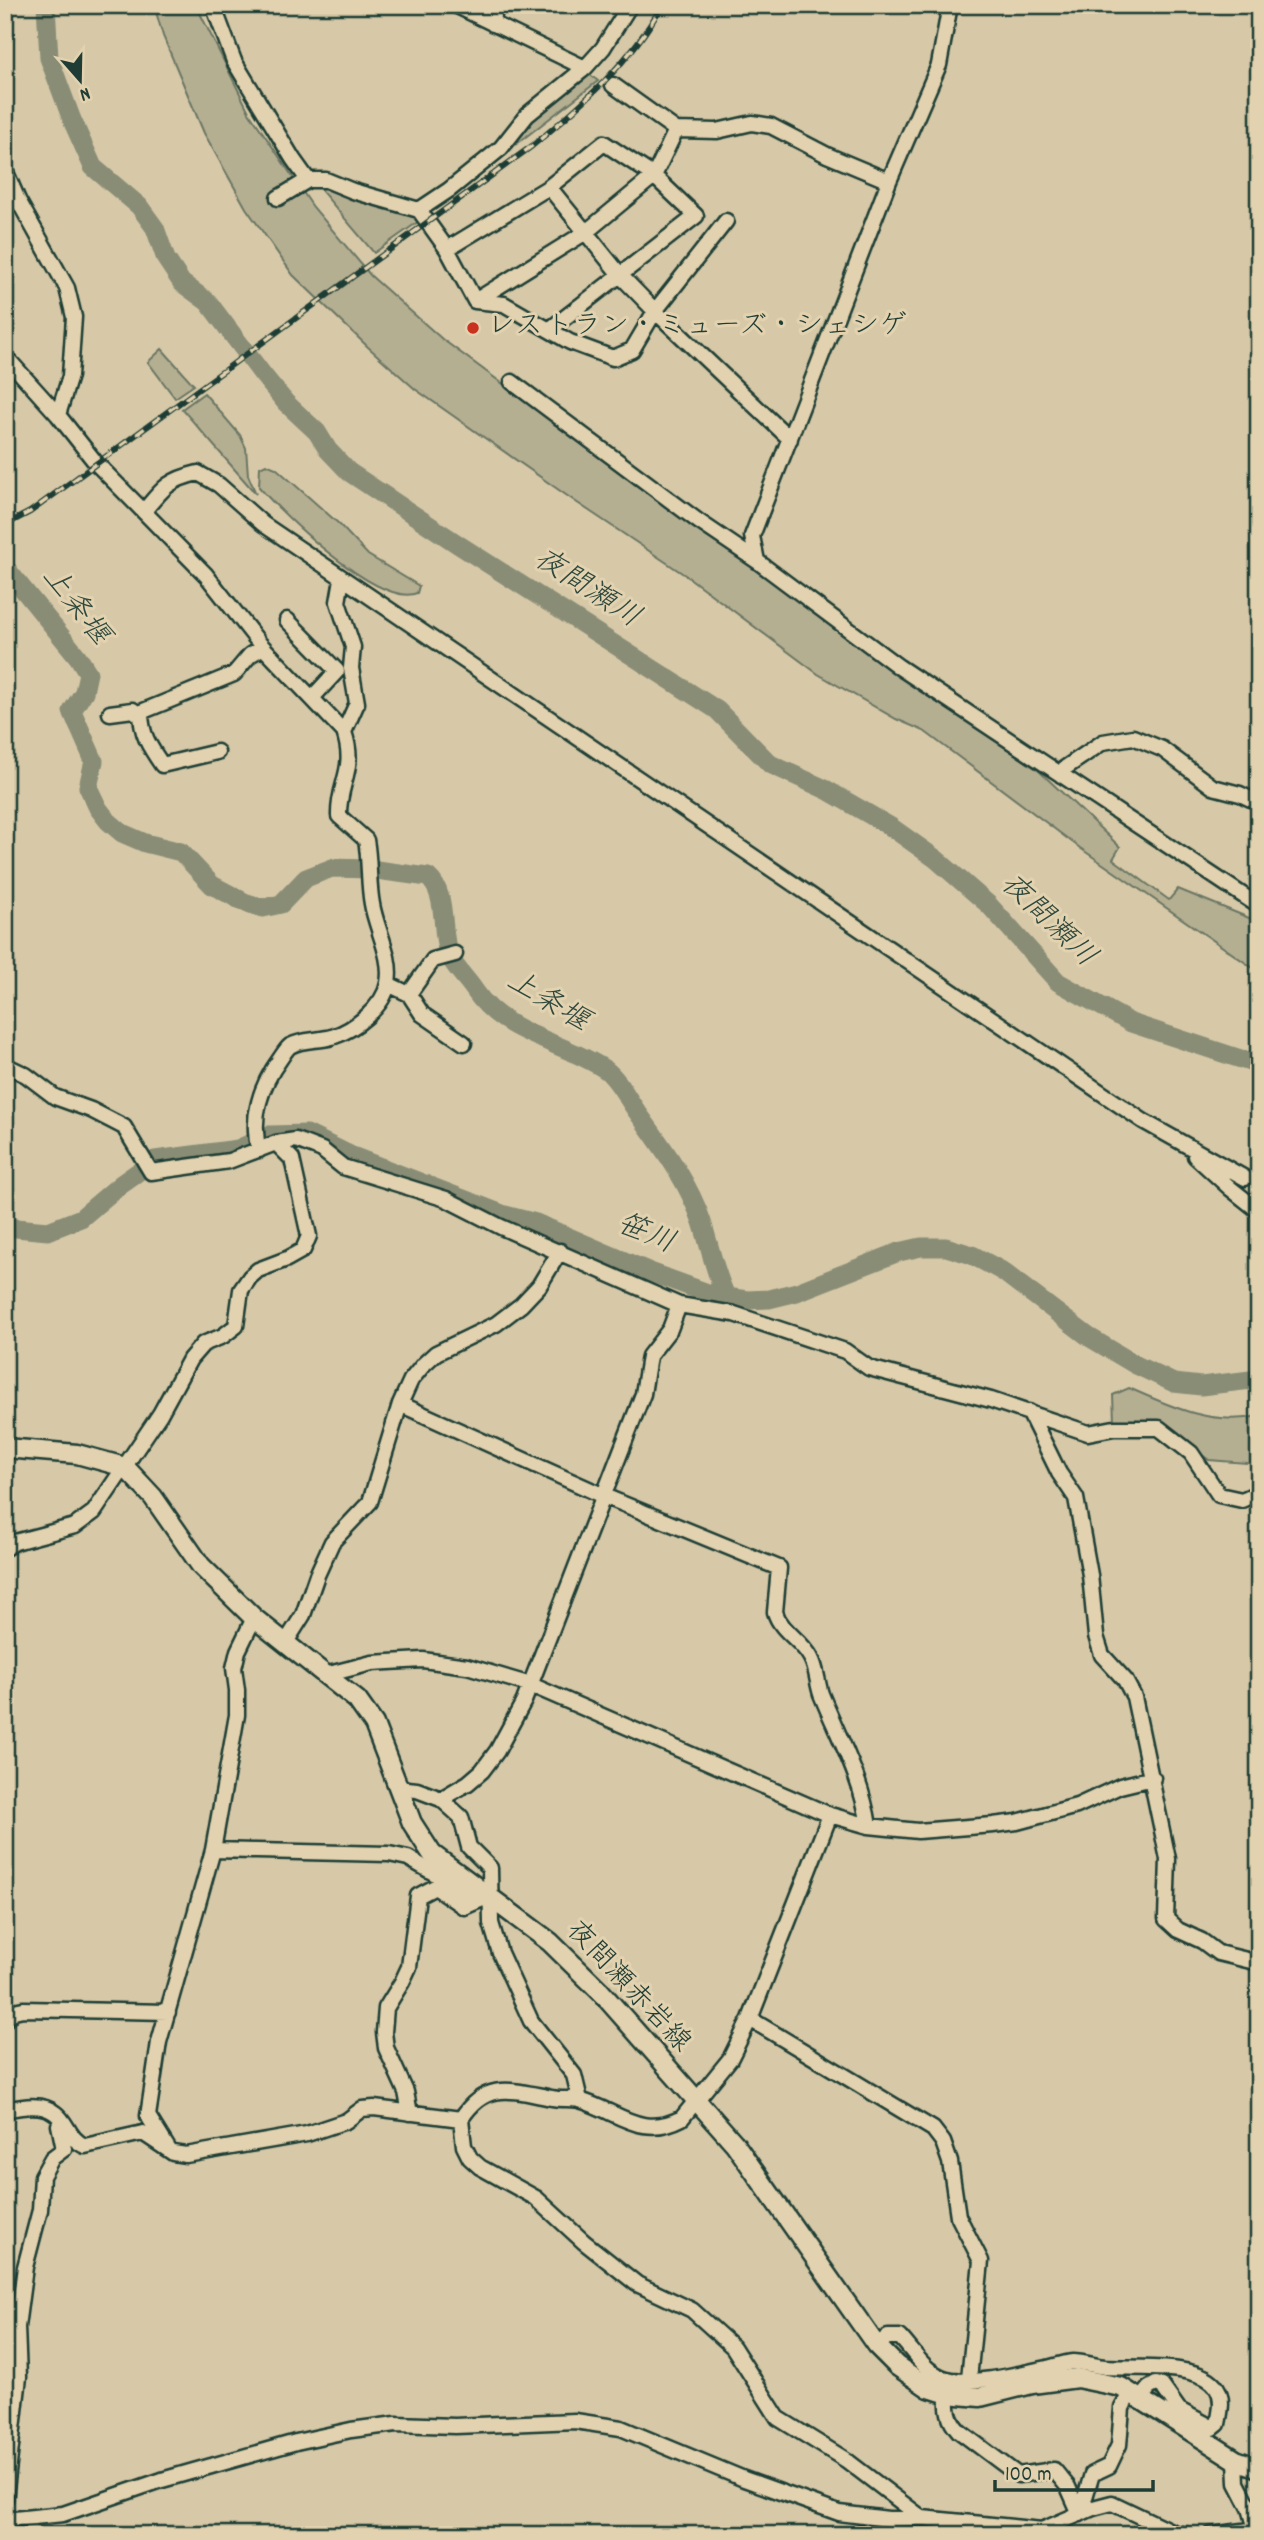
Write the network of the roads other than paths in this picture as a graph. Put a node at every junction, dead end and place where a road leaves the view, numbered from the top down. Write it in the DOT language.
graph roads {
  1 [pos="213,5"];
  2 [pos="455,5"];
  3 [pos="495,5"];
  4 [pos="630,5"];
  5 [pos="950,5"];
  6 [pos="493,24"];
  7 [pos="585,68"];
  8 [pos="613,85"];
  9 [pos="676,131"];
  10 [pos="5,170"];
  11 [pos="654,176"];
  12 [pos="308,180"];
  13 [pos="889,181"];
  14 [pos="549,187"];
  15 [pos="278,198"];
  16 [pos="419,210"];
  17 [pos="726,221"];
  18 [pos="586,232"];
  19 [pos="447,249"];
  20 [pos="621,276"];
  21 [pos="475,301"];
  22 [pos="655,312"];
  23 [pos="549,330"];
  24 [pos="5,356"];
  25 [pos="512,382"];
  26 [pos="58,415"];
  27 [pos="790,439"];
  28 [pos="144,511"];
  29 [pos="757,561"];
  30 [pos="342,579"];
  31 [pos="287,620"];
  32 [pos="263,647"];
  33 [pos="312,698"];
  34 [pos="110,713"];
  35 [pos="141,716"];
  36 [pos="344,733"];
  37 [pos="217,752"];
  38 [pos="1061,775"];
  39 [pos="1259,803"];
  40 [pos="1259,905"];
  41 [pos="449,956"];
  42 [pos="388,984"];
  43 [pos="409,994"];
  44 [pos="464,1043"];
  45 [pos="5,1065"];
  46 [pos="276,1143"];
  47 [pos="258,1144"];
  48 [pos="1184,1145"];
  49 [pos="1245,1178"];
  50 [pos="1259,1211"];
  51 [pos="560,1251"];
  52 [pos="679,1305"];
  53 [pos="400,1404"];
  54 [pos="1029,1412"];
  55 [pos="5,1448"];
  56 [pos="125,1466"];
  57 [pos="1259,1492"];
  58 [pos="604,1496"];
  59 [pos="5,1548"];
  60 [pos="254,1618"];
  61 [pos="286,1642"];
  62 [pos="325,1675"];
  63 [pos="531,1685"];
  64 [pos="1153,1777"];
  65 [pos="398,1788"];
  66 [pos="440,1799"];
  67 [pos="830,1815"];
  68 [pos="869,1826"];
  69 [pos="213,1850"];
  70 [pos="485,1898"];
  71 [pos="1259,1963"];
  72 [pos="168,2012"];
  73 [pos="750,2019"];
  74 [pos="5,2020"];
  75 [pos="580,2100"];
  76 [pos="698,2102"];
  77 [pos="5,2110"];
  78 [pos="56,2113"];
  79 [pos="410,2113"];
  80 [pos="461,2119"];
  81 [pos="169,2150"];
  82 [pos="876,2345"];
  83 [pos="969,2379"];
  84 [pos="948,2394"];
  85 [pos="1135,2396"];
  86 [pos="1236,2459"];
  87 [pos="1259,2469"];
  88 [pos="5,2499"];
  89 [pos="1080,2514"];
  90 [pos="922,2518"];
  91 [pos="5,2520"];
  92 [pos="1257,2529"];
  93 [pos="1187,2535"];
  94 [pos="1211,2535"];
  1 -- 12 [label="street"];
  2 -- 6 [label="street"];
  3 -- 6 [label="street"];
  4 -- 7 [label="street"];
  5 -- 13 [label="street"];
  6 -- 7 [label="street"];
  7 -- 16 [label="street"];
  8 -- 9 [label="street"];
  9 -- 11 [label="street"];
  9 -- 13 [label="street"];
  10 -- 26 [label="street"];
  11 -- 14 [label="street"];
  11 -- 18 [label="street"];
  11 -- 20 [label="street"];
  12 -- 15 [label="street"];
  12 -- 16 [label="street"];
  13 -- 27 [label="street"];
  14 -- 18 [label="street"];
  14 -- 19 [label="street"];
  16 -- 19 [label="street"];
  17 -- 22 [label="street"];
  18 -- 20 [label="street"];
  18 -- 21 [label="street"];
  19 -- 21 [label="street"];
  20 -- 22 [label="street"];
  20 -- 23 [label="street"];
  21 -- 23 [label="street"];
  22 -- 23 [label="street"];
  22 -- 27 [label="street"];
  24 -- 26 [label="street"];
  25 -- 29 [label="street"];
  26 -- 28 [label="street"];
  27 -- 29 [label="street"];
  28 -- 30 [label="street"];
  28 -- 32 [label="street"];
  29 -- 38 [label="street"];
  30 -- 36 [label="street"];
  30 -- 48 [label="street"];
  31 -- 33 [label="street"];
  32 -- 33 [label="street"];
  32 -- 35 [label="street"];
  33 -- 36 [label="street"];
  34 -- 35 [label="street"];
  35 -- 37 [label="street"];
  36 -- 42 [label="street"];
  38 -- 39 [label="street"];
  38 -- 40 [label="street"];
  41 -- 43 [label="street"];
  42 -- 43 [label="street"];
  42 -- 47 [label="street"];
  43 -- 44 [label="street"];
  45 -- 47 [label="street"];
  46 -- 47 [label="street"];
  46 -- 51 [label="street"];
  46 -- 56 [label="street"];
  48 -- 49 [label="street"];
  48 -- 50 [label="street"];
  51 -- 52 [label="street"];
  51 -- 53 [label="street"];
  52 -- 54 [label="street"];
  52 -- 58 [label="street"];
  53 -- 58 [label="street"];
  53 -- 61 [label="street"];
  54 -- 57 [label="street"];
  54 -- 64 [label="street"];
  55 -- 56 [label="main road"];
  56 -- 59 [label="street"];
  56 -- 60 [label="main road, 夜間瀬赤岩線"];
  58 -- 63 [label="street"];
  58 -- 68 [label="street"];
  60 -- 61 [label="main road, 夜間瀬赤岩線"];
  60 -- 69 [label="street"];
  61 -- 62 [label="main road, 夜間瀬赤岩線"];
  62 -- 63 [label="street"];
  62 -- 65 [label="main road, 夜間瀬赤岩線"];
  63 -- 66 [label="street"];
  63 -- 67 [label="street"];
  64 -- 68 [label="street"];
  64 -- 71 [label="street"];
  65 -- 66 [label="street"];
  65 -- 70 [label="main road, 夜間瀬赤岩線"];
  66 -- 70 [label="street"];
  67 -- 68 [label="street"];
  67 -- 73 [label="street"];
  69 -- 70 [label="street"];
  69 -- 72 [label="street"];
  70 -- 75 [label="street"];
  70 -- 76 [label="main road, 夜間瀬赤岩線"];
  70 -- 79 [label="street"];
  72 -- 74 [label="street"];
  72 -- 81 [label="street"];
  73 -- 76 [label="street"];
  73 -- 83 [label="street"];
  75 -- 76 [label="street"];
  75 -- 80 [label="street"];
  76 -- 82 [label="main road, 夜間瀬赤岩線"];
  77 -- 78 [label="street"];
  78 -- 81 [label="street"];
  78 -- 88 [label="street"];
  79 -- 80 [label="street"];
  79 -- 81 [label="street"];
  80 -- 90 [label="street"];
  82 -- 83 [label="street"];
  82 -- 84 [label="main road, 夜間瀬赤岩線"];
  83 -- 85 [label="street"];
  84 -- 85 [label="main road, 夜間瀬赤岩線"];
  84 -- 89 [label="street"];
  85 -- 86 [label="main road, 夜間瀬赤岩線"];
  85 -- 89 [label="street"];
  86 -- 87 [label="main road, 夜間瀬赤岩線"];
  86 -- 92 [label="street"];
  89 -- 90 [label="street"];
  89 -- 93 [label="street"];
  90 -- 91 [label="street"];
  92 -- 94 [label="street"];
}
